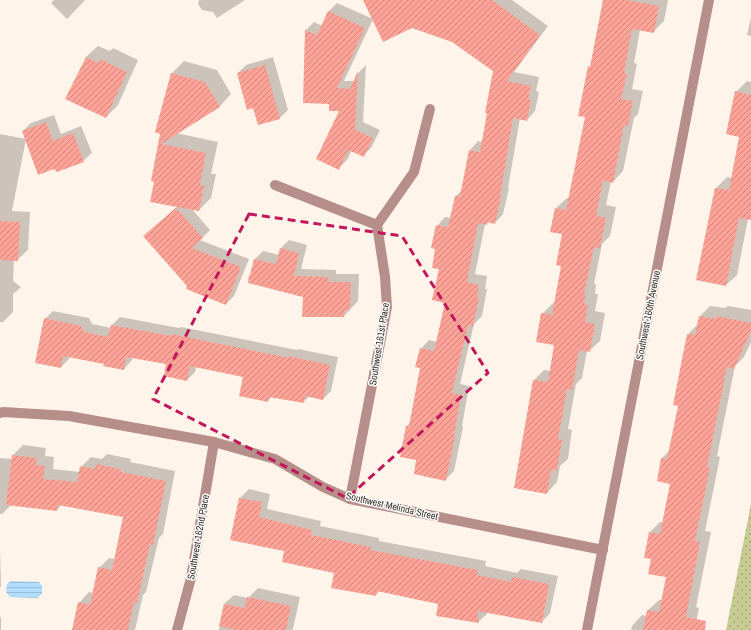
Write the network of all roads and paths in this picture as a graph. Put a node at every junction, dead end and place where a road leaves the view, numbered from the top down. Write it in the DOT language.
graph roads {
  1 [pos="709,0"];
  2 [pos="430,109"];
  3 [pos="275,185"];
  4 [pos="377,225"];
  5 [pos="0,413"];
  6 [pos="214,442"];
  7 [pos="350,499"];
  8 [pos="603,550"];
  9 [pos="177,630"];
  10 [pos="587,630"];
  1 -- 8 [label="street, Southwest 160th Avenue"];
  2 -- 4 [label="street"];
  3 -- 4 [label="street"];
  4 -- 7 [label="street, Southwest 161st Place"];
  5 -- 6 [label="street, Southwest Melinda Street"];
  6 -- 7 [label="street, Southwest Melinda Street"];
  6 -- 9 [label="street, Southwest 162nd Place"];
  7 -- 8 [label="street, Southwest Melinda Street"];
  8 -- 10 [label="street, Southwest 160th Avenue"];
}
